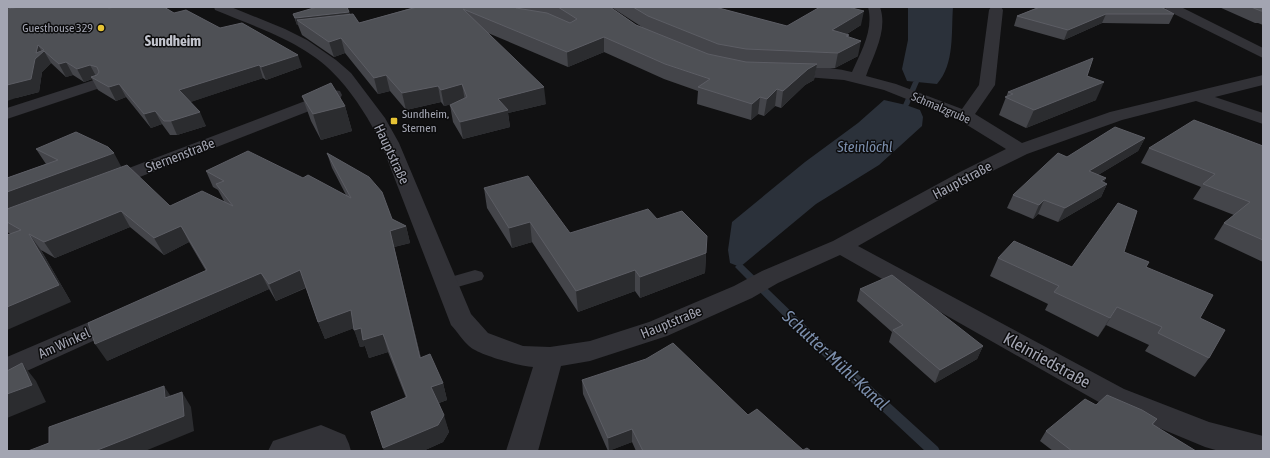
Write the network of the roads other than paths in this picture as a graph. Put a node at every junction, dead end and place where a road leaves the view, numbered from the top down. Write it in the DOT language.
graph roads {
  1 [pos="220,7"];
  2 [pos="874,7"];
  3 [pos="1171,7"];
  4 [pos="996,10"];
  5 [pos="303,30"];
  6 [pos="280,32"];
  7 [pos="1263,54"];
  8 [pos="774,72"];
  9 [pos="856,78"];
  10 [pos="1263,80"];
  11 [pos="97,84"];
  12 [pos="352,87"];
  13 [pos="1199,97"];
  14 [pos="7,114"];
  15 [pos="965,116"];
  16 [pos="1263,119"];
  17 [pos="1020,150"];
  18 [pos="88,190"];
  19 [pos="841,246"];
  20 [pos="475,276"];
  21 [pos="447,284"];
  22 [pos="137,310"];
  23 [pos="550,357"];
  24 [pos="7,369"];
  25 [pos="1263,450"];
  26 [pos="284,451"];
  27 [pos="335,451"];
  28 [pos="522,451"];
  1 -- 6 [label="street, Hauptstraße"];
  2 -- 9 [label="street"];
  3 -- 7 [label="street"];
  4 -- 15 [label="street"];
  5 -- 6 [label="street"];
  6 -- 12 [label="street, Hauptstraße"];
  8 -- 9 [label="street, Schmalzgrube"];
  9 -- 15 [label="street, Schmalzgrube"];
  10 -- 13 [label="street, Hauptstraße"];
  11 -- 14 [label="street"];
  12 -- 18 [label="street, Sternenstraße"];
  12 -- 21 [label="street, Hauptstraße"];
  13 -- 16 [label="street"];
  13 -- 17 [label="street, Hauptstraße"];
  15 -- 17 [label="street, Schmalzgrube"];
  17 -- 19 [label="street, Hauptstraße"];
  19 -- 23 [label="street, Hauptstraße"];
  19 -- 25 [label="street, Kleinriedstraße"];
  20 -- 21 [label="lane"];
  21 -- 23 [label="street, Hauptstraße"];
  22 -- 24 [label="street, Am Winkel"];
  23 -- 28 [label="street"];
  26 -- 27 [label="street"];
}
